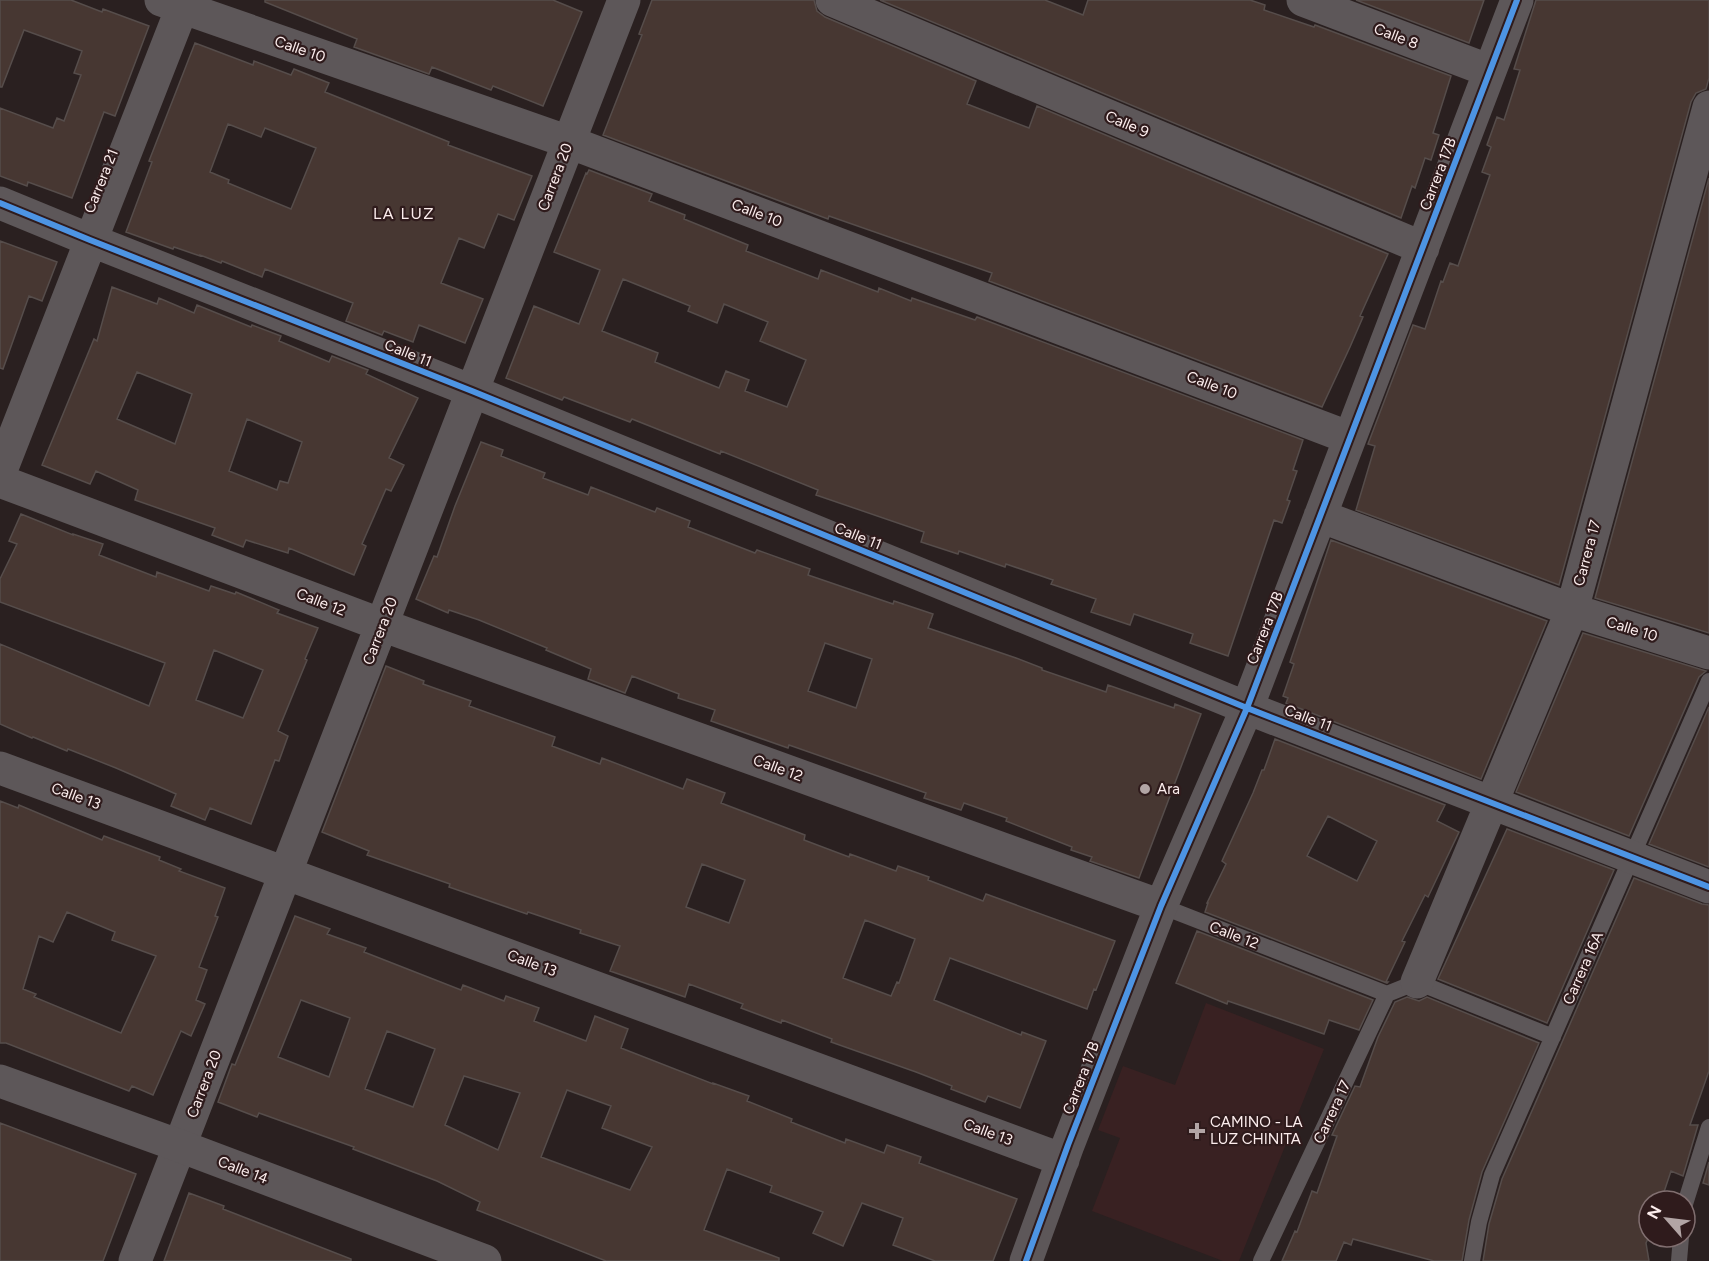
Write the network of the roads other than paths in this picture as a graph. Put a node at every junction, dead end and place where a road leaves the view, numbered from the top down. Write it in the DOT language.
graph roads {
  1 [pos="624,0"];
  2 [pos="832,0"];
  3 [pos="1302,0"];
  4 [pos="1517,0"];
  5 [pos="176,3"];
  6 [pos="1490,71"];
  7 [pos="1709,107"];
  8 [pos="569,142"];
  9 [pos="0,202"];
  10 [pos="90,240"];
  11 [pos="1423,248"];
  12 [pos="472,391"];
  13 [pos="1350,438"];
  14 [pos="0,473"];
  15 [pos="0,482"];
  16 [pos="1320,516"];
  17 [pos="1572,610"];
  18 [pos="382,625"];
  19 [pos="1709,653"];
  20 [pos="1709,681"];
  21 [pos="1247,708"];
  22 [pos="0,768"];
  23 [pos="1492,803"];
  24 [pos="1633,858"];
  25 [pos="286,872"];
  26 [pos="1709,887"];
  27 [pos="1161,906"];
  28 [pos="1417,982"];
  29 [pos="1387,994"];
  30 [pos="1553,1037"];
  31 [pos="0,1081"];
  32 [pos="1709,1127"];
  33 [pos="180,1146"];
  34 [pos="1063,1160"];
  35 [pos="1690,1189"];
  36 [pos="135,1261"];
  37 [pos="485,1261"];
  38 [pos="1026,1261"];
  39 [pos="1261,1261"];
  40 [pos="1472,1261"];
  1 -- 8 [label="street, Carrera 20"];
  2 -- 11 [label="street, Calle 9"];
  3 -- 6 [label="street, Calle 8"];
  4 -- 6 [label="street, Carrera 17B"];
  5 -- 8 [label="street, Calle 10"];
  5 -- 10 [label="street, Carrera 21"];
  6 -- 11 [label="street, Carrera 17B"];
  7 -- 17 [label="street, Carrera 17"];
  8 -- 12 [label="street, Carrera 20"];
  8 -- 13 [label="street, Calle 10"];
  9 -- 10 [label="street, Calle 11"];
  10 -- 12 [label="street, Calle 11"];
  10 -- 14 [label="street, Carrera 21"];
  11 -- 13 [label="street, Carrera 17B"];
  12 -- 18 [label="street, Carrera 20"];
  12 -- 21 [label="street, Calle 11"];
  13 -- 16 [label="street, Carrera 17B"];
  15 -- 18 [label="street, Calle 12"];
  16 -- 17 [label="street, Calle 10"];
  16 -- 21 [label="street, Carrera 17B"];
  17 -- 19 [label="street, Calle 10"];
  17 -- 23 [label="street, Carrera 17"];
  18 -- 25 [label="street, Carrera 20"];
  18 -- 27 [label="street, Calle 12"];
  20 -- 24 [label="lane, Carrera 16A"];
  21 -- 23 [label="street, Calle 11"];
  21 -- 27 [label="street, Carrera 17B"];
  22 -- 25 [label="street, Calle 13"];
  23 -- 24 [label="street, Calle 11"];
  23 -- 28 [label="street, Carrera 17"];
  24 -- 26 [label="street, Calle 11"];
  24 -- 30 [label="lane, Carrera 16A"];
  25 -- 33 [label="street, Carrera 20"];
  25 -- 34 [label="street, Calle 13"];
  27 -- 29 [label="lane, Calle 12"];
  27 -- 34 [label="street, Carrera 17B"];
  28 -- 29 [label="lane"];
  28 -- 30 [label="lane"];
  29 -- 39 [label="lane, Carrera 17"];
  30 -- 40 [label="lane, Carrera 16A"];
  31 -- 33 [label="street, Calle 14"];
  32 -- 35 [label="lane"];
  33 -- 36 [label="street, Carrera 20"];
  33 -- 37 [label="street, Calle 14"];
  34 -- 38 [label="street, Carrera 17B"];
}
